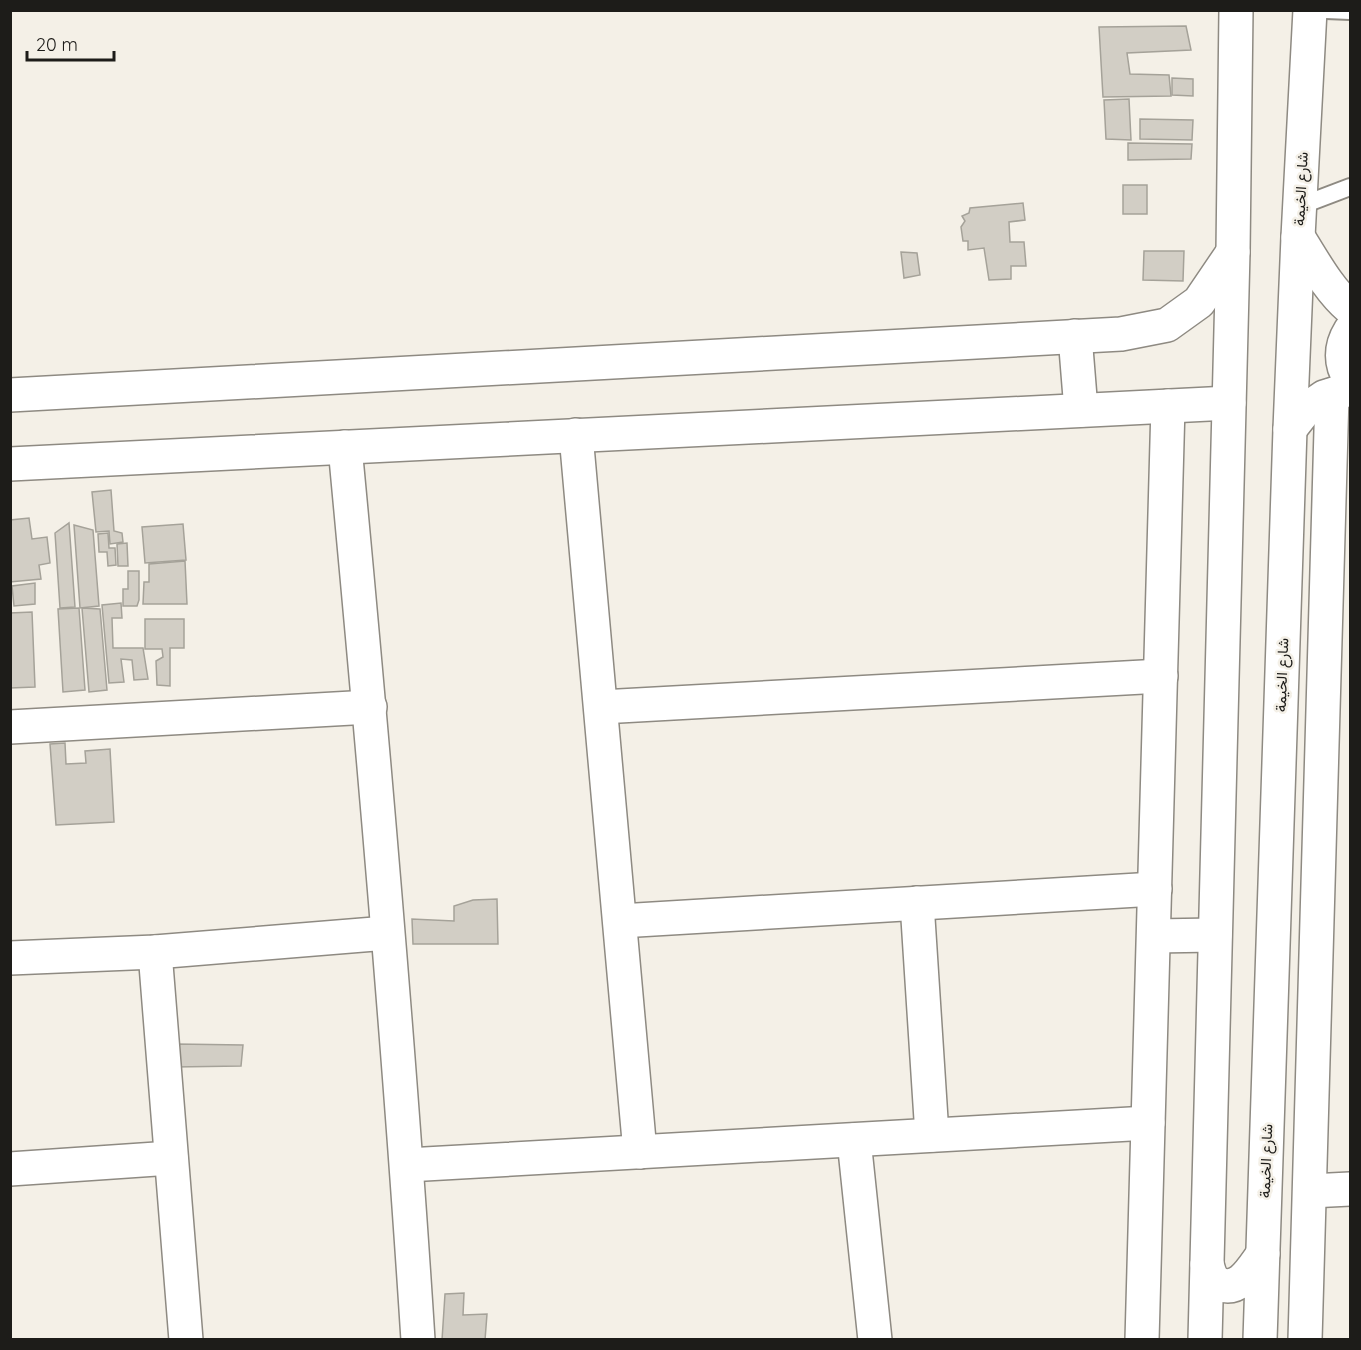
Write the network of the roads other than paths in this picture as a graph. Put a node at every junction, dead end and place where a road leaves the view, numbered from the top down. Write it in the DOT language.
graph roads {
  1 [pos="1236,10"];
  2 [pos="1310,10"];
  3 [pos="1326,10"];
  4 [pos="1350,11"];
  5 [pos="1350,187"];
  6 [pos="1299,221"];
  7 [pos="1233,252"];
  8 [pos="1350,308"];
  9 [pos="1350,331"];
  10 [pos="1075,336"];
  11 [pos="1344,388"];
  12 [pos="10,395"];
  13 [pos="1229,403"];
  14 [pos="1168,406"];
  15 [pos="1081,410"];
  16 [pos="1290,429"];
  17 [pos="576,435"];
  18 [pos="345,447"];
  19 [pos="10,464"];
  20 [pos="1161,676"];
  21 [pos="601,707"];
  22 [pos="370,708"];
  23 [pos="10,727"];
  24 [pos="1155,890"];
  25 [pos="917,903"];
  26 [pos="620,921"];
  27 [pos="387,933"];
  28 [pos="1215,935"];
  29 [pos="1154,936"];
  30 [pos="155,952"];
  31 [pos="10,958"];
  32 [pos="1148,1123"];
  33 [pos="932,1135"];
  34 [pos="854,1140"];
  35 [pos="640,1152"];
  36 [pos="171,1158"];
  37 [pos="407,1165"];
  38 [pos="10,1169"];
  39 [pos="1350,1190"];
  40 [pos="1310,1191"];
  41 [pos="1263,1254"];
  42 [pos="1207,1264"];
  43 [pos="186,1340"];
  44 [pos="418,1340"];
  45 [pos="875,1340"];
  46 [pos="1142,1340"];
  47 [pos="1205,1340"];
  48 [pos="1260,1340"];
  49 [pos="1305,1340"];
  1 -- 7 [label="street"];
  2 -- 6 [label="street, شارع الخيمة"];
  3 -- 4 [label="lane"];
  5 -- 6 [label="lane"];
  6 -- 8 [label="street"];
  6 -- 16 [label="street, شارع الخيمة"];
  7 -- 10 [label="street"];
  7 -- 13 [label="street"];
  9 -- 11 [label="street"];
  10 -- 12 [label="street"];
  10 -- 15 [label="street"];
  11 -- 16 [label="street"];
  11 -- 40 [label="street"];
  13 -- 14 [label="street"];
  13 -- 28 [label="street"];
  14 -- 15 [label="street"];
  14 -- 20 [label="street"];
  15 -- 17 [label="street"];
  16 -- 41 [label="street, شارع الخيمة"];
  17 -- 18 [label="street"];
  17 -- 21 [label="street"];
  18 -- 19 [label="street"];
  18 -- 22 [label="street"];
  20 -- 21 [label="street"];
  20 -- 24 [label="street"];
  21 -- 26 [label="street"];
  22 -- 23 [label="street"];
  22 -- 27 [label="street"];
  24 -- 25 [label="street"];
  24 -- 29 [label="street"];
  25 -- 26 [label="street"];
  25 -- 33 [label="street"];
  26 -- 35 [label="street"];
  27 -- 30 [label="street"];
  27 -- 37 [label="street"];
  28 -- 29 [label="street"];
  28 -- 42 [label="street"];
  29 -- 32 [label="street"];
  30 -- 31 [label="street"];
  30 -- 36 [label="street"];
  32 -- 33 [label="street"];
  32 -- 46 [label="street"];
  33 -- 34 [label="street"];
  34 -- 35 [label="street"];
  34 -- 45 [label="street"];
  35 -- 37 [label="street"];
  36 -- 38 [label="street"];
  36 -- 43 [label="street"];
  37 -- 44 [label="street"];
  39 -- 40 [label="street"];
  40 -- 49 [label="street"];
  41 -- 42 [label="street"];
  41 -- 48 [label="street, شارع الخيمة"];
  42 -- 47 [label="street"];
}
